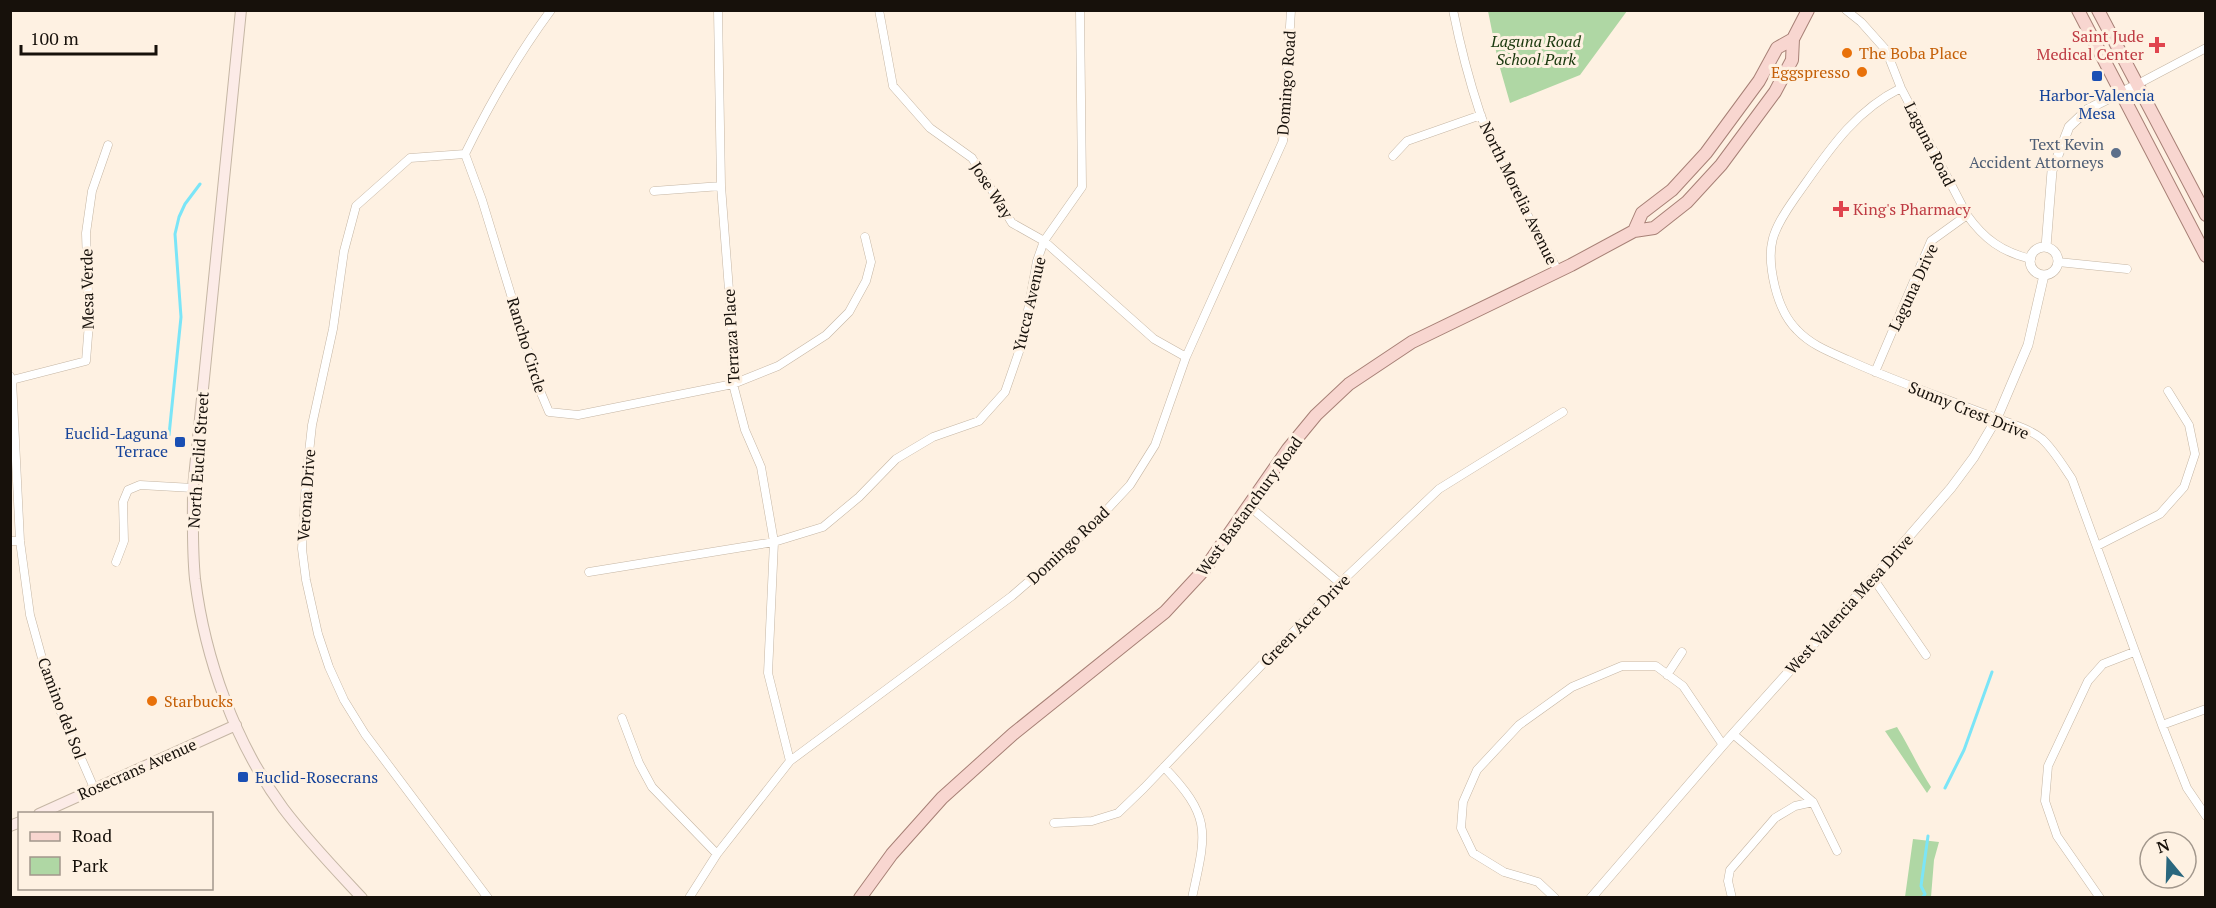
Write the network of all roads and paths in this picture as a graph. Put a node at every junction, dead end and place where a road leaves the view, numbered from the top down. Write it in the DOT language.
graph roads {
  1 [pos="241,10"];
  2 [pos="552,10"];
  3 [pos="718,10"];
  4 [pos="879,10"];
  5 [pos="1080,10"];
  6 [pos="1291,10"];
  7 [pos="1453,10"];
  8 [pos="1808,10"];
  9 [pos="1846,10"];
  10 [pos="2078,10"];
  11 [pos="2098,10"];
  12 [pos="1794,39"];
  13 [pos="2205,48"];
  14 [pos="2136,85"];
  15 [pos="1901,88"];
  16 [pos="2121,93"];
  17 [pos="1481,115"];
  18 [pos="108,145"];
  19 [pos="465,154"];
  20 [pos="1394,156"];
  21 [pos="722,186"];
  22 [pos="654,191"];
  23 [pos="1967,215"];
  24 [pos="2205,215"];
  25 [pos="1634,231"];
  26 [pos="865,237"];
  27 [pos="1044,241"];
  28 [pos="2046,247"];
  29 [pos="2205,256"];
  30 [pos="2031,259"];
  31 [pos="2058,262"];
  32 [pos="2127,269"];
  33 [pos="1558,271"];
  34 [pos="2044,274"];
  35 [pos="1186,357"];
  36 [pos="1875,372"];
  37 [pos="11,378"];
  38 [pos="733,384"];
  39 [pos="2168,391"];
  40 [pos="1563,412"];
  41 [pos="1997,418"];
  42 [pos="193,488"];
  43 [pos="1249,506"];
  44 [pos="10,541"];
  45 [pos="20,541"];
  46 [pos="774,542"];
  47 [pos="2097,546"];
  48 [pos="116,562"];
  49 [pos="589,572"];
  50 [pos="1873,578"];
  51 [pos="1340,583"];
  52 [pos="1682,652"];
  53 [pos="2134,652"];
  54 [pos="1926,655"];
  55 [pos="1667,675"];
  56 [pos="2205,709"];
  57 [pos="622,718"];
  58 [pos="236,725"];
  59 [pos="2162,725"];
  60 [pos="1733,734"];
  61 [pos="1723,745"];
  62 [pos="790,761"];
  63 [pos="1164,767"];
  64 [pos="94,788"];
  65 [pos="1813,802"];
  66 [pos="41,812"];
  67 [pos="2205,816"];
  68 [pos="1054,823"];
  69 [pos="1837,851"];
  70 [pos="717,854"];
  71 [pos="362,897"];
  72 [pos="488,897"];
  73 [pos="689,897"];
  74 [pos="860,897"];
  75 [pos="1192,897"];
  76 [pos="1555,897"];
  77 [pos="1591,897"];
  78 [pos="1732,897"];
  79 [pos="2100,897"];
  1 -- 42 [label="main road, North Euclid Street"];
  2 -- 19 [label="street"];
  3 -- 21 [label="street, Terraza Place"];
  4 -- 27 [label="street, Jose Way"];
  5 -- 27 [label="street, Yucca Avenue"];
  6 -- 35 [label="street, Domingo Road"];
  7 -- 17 [label="street, North Morelia Avenue"];
  8 -- 12 [label="main road, West Bastanchury Road"];
  9 -- 15 [label="street, Laguna Road"];
  10 -- 16 [label="main road"];
  11 -- 14 [label="main road"];
  12 -- 25 [label="main road, West Bastanchury Road"];
  12 -- 25 [label="main road, West Bastanchury Road"];
  13 -- 14 [label="street"];
  14 -- 16 [label="street"];
  14 -- 24 [label="main road"];
  15 -- 23 [label="street, Laguna Road"];
  15 -- 36 [label="street, Sunny Crest Drive"];
  16 -- 28 [label="street"];
  16 -- 29 [label="main road"];
  17 -- 20 [label="street"];
  17 -- 33 [label="street, North Morelia Avenue"];
  18 -- 37 [label="street, Mesa Verde"];
  19 -- 38 [label="street, Rancho Circle"];
  19 -- 72 [label="street, Verona Drive"];
  21 -- 22 [label="street"];
  21 -- 38 [label="street, Terraza Place"];
  23 -- 30 [label="street, Laguna Road"];
  23 -- 36 [label="street, Laguna Drive"];
  25 -- 33 [label="main road, West Bastanchury Road"];
  26 -- 38 [label="street, Rancho Circle"];
  27 -- 35 [label="street, Jose Way"];
  27 -- 46 [label="street, Yucca Avenue"];
  28 -- 30 [label="street"];
  28 -- 31 [label="street"];
  30 -- 34 [label="street"];
  31 -- 32 [label="street"];
  31 -- 34 [label="street"];
  33 -- 43 [label="main road, West Bastanchury Road"];
  34 -- 41 [label="street, West Valencia Mesa Drive"];
  35 -- 62 [label="street, Domingo Road"];
  36 -- 41 [label="street, Sunny Crest Drive"];
  37 -- 45 [label="street, Camino del Sol"];
  38 -- 46 [label="street, Terraza Place"];
  39 -- 47 [label="street"];
  40 -- 51 [label="street, Green Acre Drive"];
  41 -- 47 [label="street, Sunny Crest Drive"];
  41 -- 50 [label="street, West Valencia Mesa Drive"];
  42 -- 48 [label="street"];
  42 -- 58 [label="main road, North Euclid Street"];
  43 -- 51 [label="street"];
  43 -- 74 [label="main road, West Bastanchury Road"];
  44 -- 45 [label="street"];
  45 -- 64 [label="street, Camino del Sol"];
  46 -- 49 [label="street, Yucca Avenue"];
  46 -- 62 [label="street, Terraza Place"];
  47 -- 53 [label="street, Sunny Crest Drive"];
  50 -- 54 [label="street"];
  50 -- 60 [label="street, West Valencia Mesa Drive"];
  51 -- 63 [label="street, Green Acre Drive"];
  52 -- 55 [label="street"];
  53 -- 59 [label="street, Sunny Crest Drive"];
  53 -- 79 [label="street"];
  55 -- 61 [label="street"];
  55 -- 76 [label="street"];
  56 -- 59 [label="street"];
  57 -- 70 [label="street"];
  58 -- 64 [label="main road, Rosecrans Avenue"];
  58 -- 71 [label="main road, North Euclid Street"];
  59 -- 67 [label="street, Sunny Crest Drive"];
  60 -- 61 [label="street, West Valencia Mesa Drive"];
  60 -- 65 [label="street"];
  61 -- 77 [label="street, West Valencia Mesa Drive"];
  62 -- 70 [label="street, Domingo Road"];
  63 -- 68 [label="street, Green Acre Drive"];
  63 -- 75 [label="street"];
  64 -- 66 [label="main road, Rosecrans Avenue"];
  65 -- 69 [label="street"];
  65 -- 78 [label="street"];
  70 -- 73 [label="street, Domingo Road"];
}
